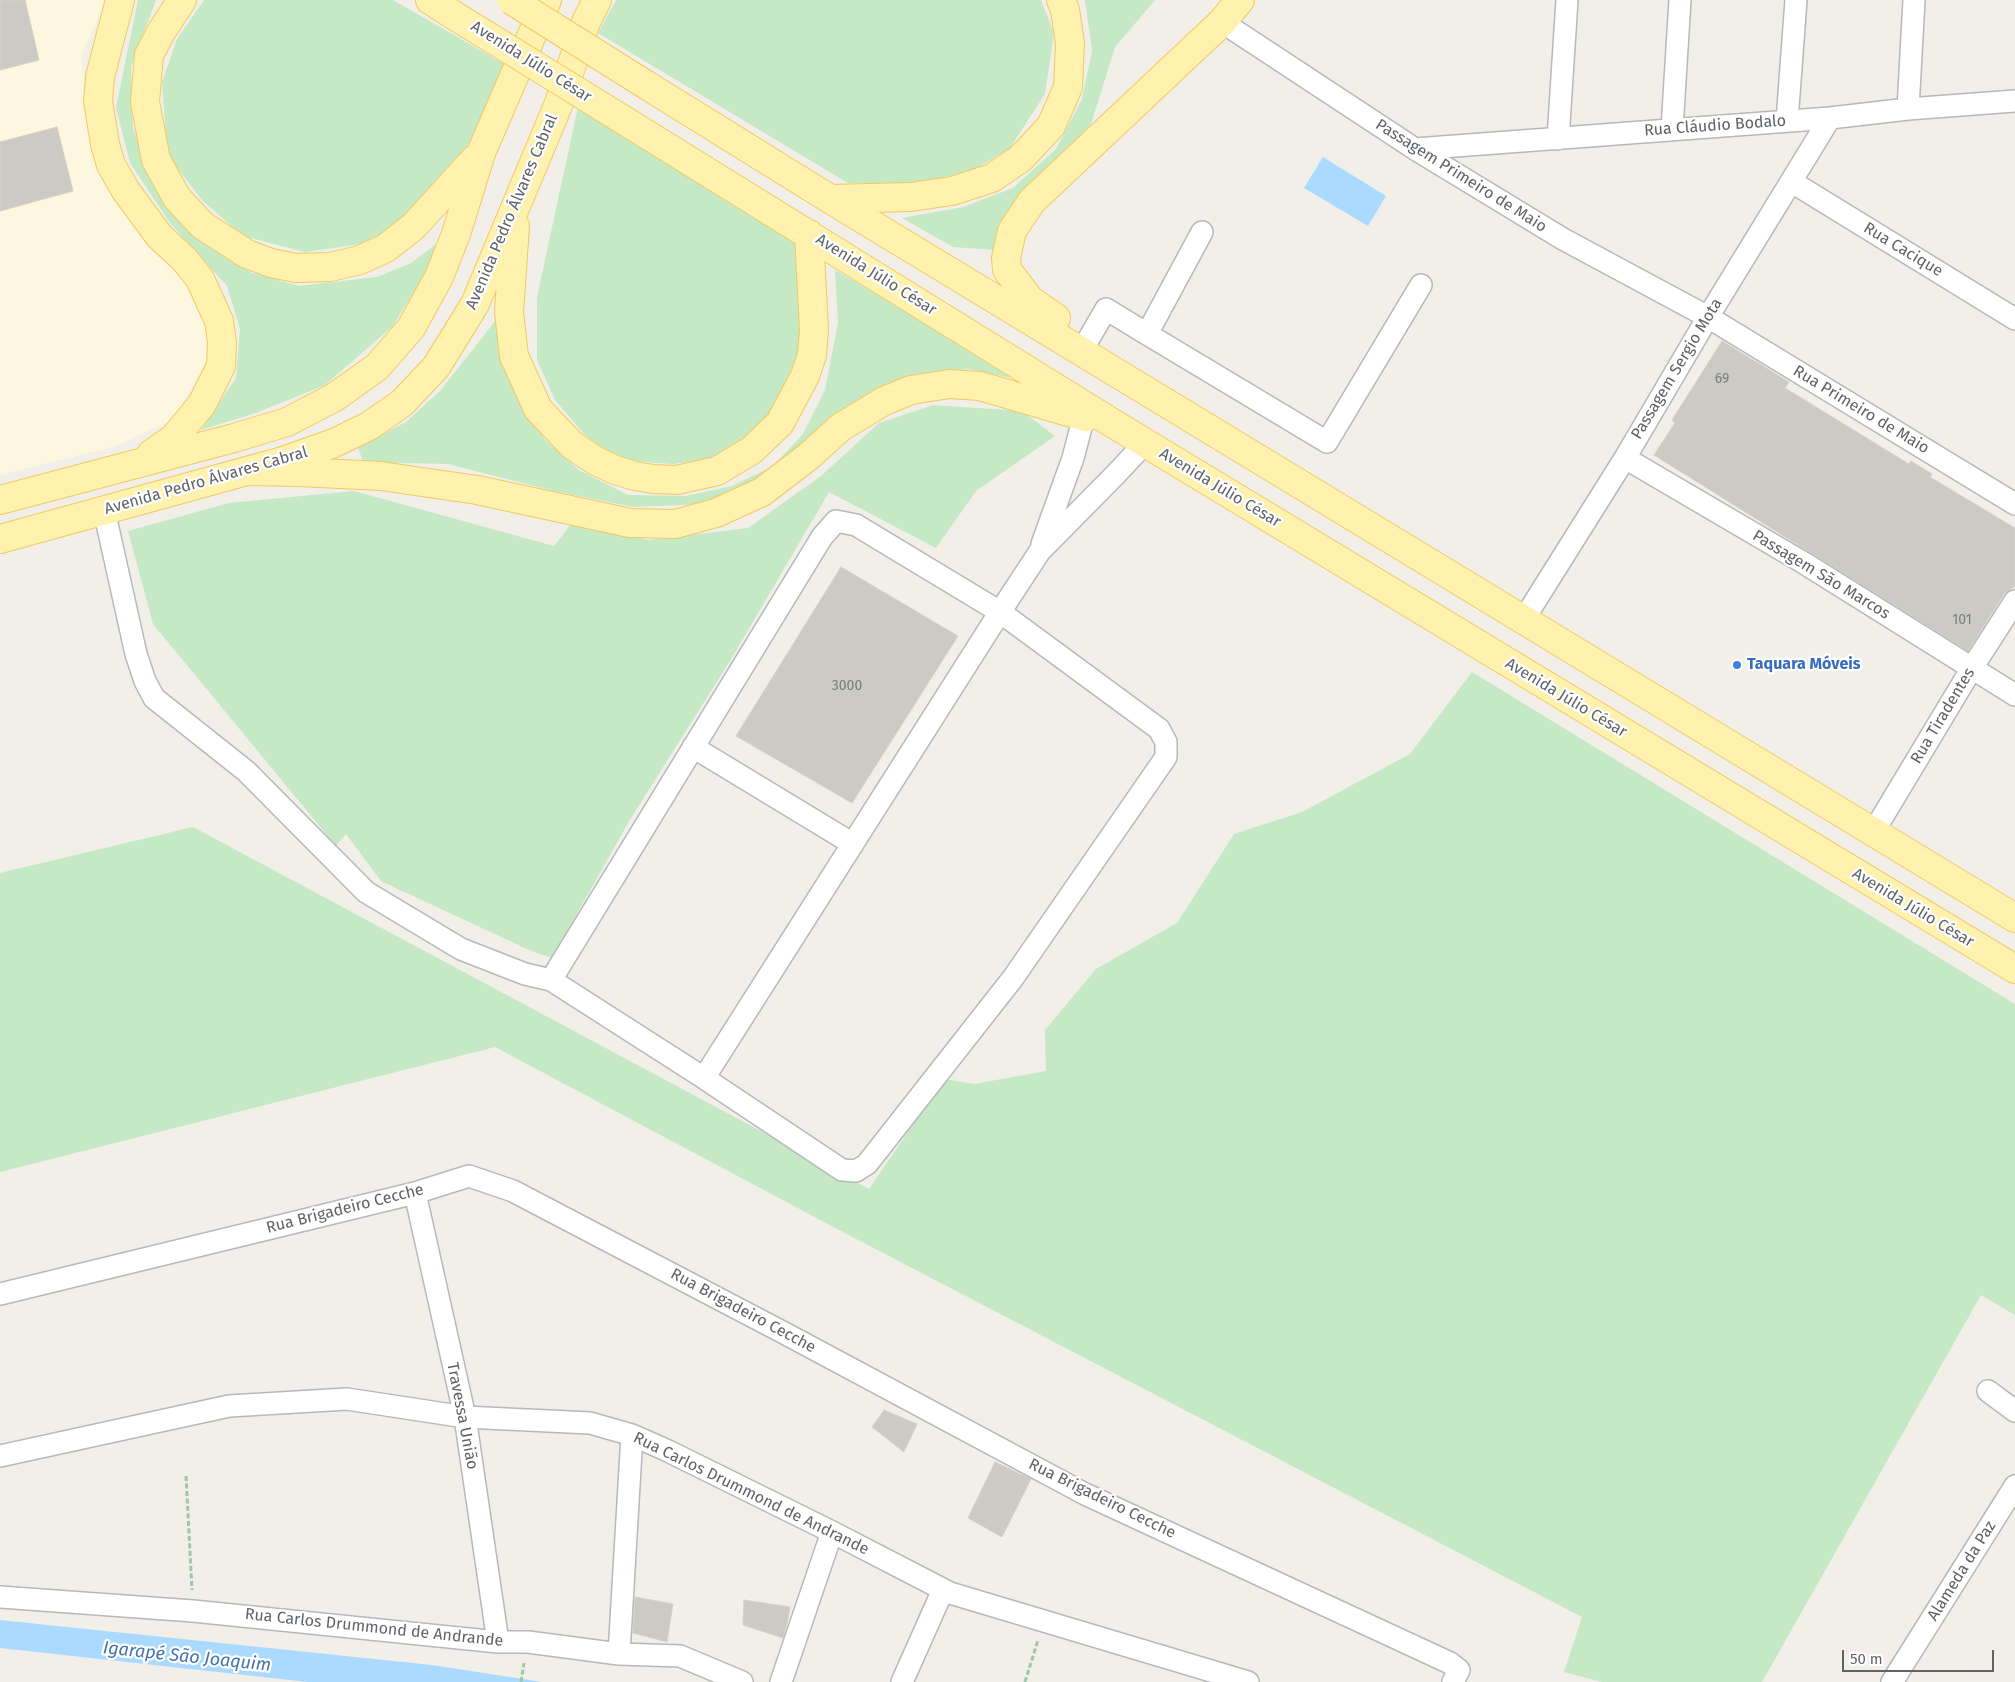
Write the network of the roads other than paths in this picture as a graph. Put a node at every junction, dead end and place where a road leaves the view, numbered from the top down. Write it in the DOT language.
graph roads {
  1 [pos="120,0"];
  2 [pos="182,0"];
  3 [pos="511,0"];
  4 [pos="547,0"];
  5 [pos="597,0"];
  6 [pos="1061,0"];
  7 [pos="1240,0"];
  8 [pos="1567,0"];
  9 [pos="1680,0"];
  10 [pos="1796,0"];
  11 [pos="1914,0"];
  12 [pos="439,5"];
  13 [pos="1222,22"];
  14 [pos="2015,102"];
  15 [pos="1908,109"];
  16 [pos="1830,118"];
  17 [pos="1787,121"];
  18 [pos="1672,129"];
  19 [pos="1558,139"];
  20 [pos="1415,149"];
  21 [pos="481,153"];
  22 [pos="1792,182"];
  23 [pos="830,199"];
  24 [pos="517,204"];
  25 [pos="1202,232"];
  26 [pos="809,234"];
  27 [pos="1421,285"];
  28 [pos="1708,317"];
  29 [pos="2015,319"];
  30 [pos="1147,334"];
  31 [pos="1088,340"];
  32 [pos="1178,410"];
  33 [pos="1084,416"];
  34 [pos="1114,424"];
  35 [pos="1144,443"];
  36 [pos="1624,458"];
  37 [pos="137,463"];
  38 [pos="248,471"];
  39 [pos="0,500"];
  40 [pos="2015,504"];
  41 [pos="104,510"];
  42 [pos="0,539"];
  43 [pos="1040,551"];
  44 [pos="2015,601"];
  45 [pos="1000,612"];
  46 [pos="1524,619"];
  47 [pos="1972,668"];
  48 [pos="2015,695"];
  49 [pos="693,748"];
  50 [pos="1874,832"];
  51 [pos="853,844"];
  52 [pos="2015,918"];
  53 [pos="2015,969"];
  54 [pos="551,980"];
  55 [pos="704,1078"];
  56 [pos="415,1193"];
  57 [pos="0,1294"];
  58 [pos="1988,1391"];
  59 [pos="2015,1411"];
  60 [pos="464,1417"];
  61 [pos="632,1435"];
  62 [pos="0,1456"];
  63 [pos="2015,1486"];
  64 [pos="832,1532"];
  65 [pos="943,1590"];
  66 [pos="0,1597"];
  67 [pos="498,1642"];
  68 [pos="619,1654"];
  69 [pos="1451,1672"];
  70 [pos="742,1682"];
  71 [pos="781,1682"];
  72 [pos="902,1682"];
  73 [pos="1248,1682"];
  74 [pos="1892,1682"];
  1 -- 37 [label="main road"];
  2 -- 21 [label="main road"];
  3 -- 23 [label="main road, bridge"];
  4 -- 21 [label="main road, Avenida Pedro Álvares Cabral"];
  5 -- 24 [label="main road, Avenida Pedro Álvares Cabral"];
  6 -- 23 [label="main road"];
  7 -- 13 [label="main road"];
  8 -- 19 [label="street"];
  9 -- 18 [label="street"];
  10 -- 17 [label="street"];
  11 -- 15 [label="street"];
  12 -- 26 [label="main road, Avenida Júlio César, bridge"];
  13 -- 20 [label="street, Passagem Primeiro de Maio"];
  13 -- 31 [label="main road"];
  14 -- 15 [label="street, Rua Cláudio Bodalo"];
  15 -- 16 [label="street, Rua Cláudio Bodalo"];
  16 -- 17 [label="street, Rua Cláudio Bodalo"];
  16 -- 22 [label="street, Passagem Sergio Mota"];
  17 -- 18 [label="street, Rua Cláudio Bodalo"];
  18 -- 19 [label="street, Rua Cláudio Bodalo"];
  19 -- 20 [label="street, Rua Cláudio Bodalo"];
  20 -- 28 [label="street, Passagem Primeiro de Maio"];
  21 -- 37 [label="main road, Avenida Pedro Álvares Cabral"];
  22 -- 28 [label="street, Passagem Sergio Mota"];
  22 -- 29 [label="street, Rua Cacique"];
  23 -- 32 [label="main road"];
  24 -- 26 [label="main road"];
  24 -- 38 [label="main road, Avenida Pedro Álvares Cabral"];
  25 -- 30 [label="street"];
  26 -- 34 [label="main road, Avenida Júlio César"];
  27 -- 30 [label="street"];
  28 -- 36 [label="street, Passagem Sergio Mota"];
  28 -- 40 [label="street, Rua Primeiro de Maio"];
  30 -- 31 [label="street"];
  31 -- 32 [label="main road"];
  32 -- 46 [label="main road"];
  33 -- 34 [label="main road"];
  33 -- 38 [label="main road"];
  33 -- 43 [label="street"];
  34 -- 35 [label="main road, Avenida Júlio César"];
  35 -- 43 [label="street"];
  35 -- 53 [label="main road, Avenida Júlio César"];
  36 -- 46 [label="street, Passagem Sergio Mota"];
  36 -- 47 [label="street, Passagem São Marcos"];
  37 -- 39 [label="main road, Avenida Pedro Álvares Cabral"];
  38 -- 41 [label="main road, Avenida Pedro Álvares Cabral"];
  41 -- 42 [label="main road, Avenida Pedro Álvares Cabral"];
  41 -- 54 [label="street"];
  43 -- 45 [label="street"];
  44 -- 47 [label="street, Rua Tiradentes"];
  45 -- 49 [label="street"];
  45 -- 51 [label="street"];
  45 -- 55 [label="street"];
  46 -- 50 [label="main road"];
  47 -- 48 [label="street, Passagem São Marcos"];
  47 -- 50 [label="street, Rua Tiradentes"];
  49 -- 51 [label="street"];
  49 -- 54 [label="street"];
  50 -- 52 [label="main road"];
  51 -- 55 [label="street"];
  54 -- 55 [label="street"];
  56 -- 57 [label="street, Rua Brigadeiro Cecche"];
  56 -- 60 [label="street, Travessa União"];
  56 -- 69 [label="street, Rua Brigadeiro Cecche"];
  58 -- 59 [label="street"];
  60 -- 61 [label="street, Rua Carlos Drummond de Andrande"];
  60 -- 62 [label="street, Rua Carlos Drummond de Andrande"];
  60 -- 67 [label="street, Travessa União"];
  61 -- 64 [label="street, Rua Carlos Drummond de Andrande"];
  61 -- 68 [label="street"];
  63 -- 74 [label="street, Alameda da Paz"];
  64 -- 65 [label="street, Rua Carlos Drummond de Andrande"];
  64 -- 71 [label="street"];
  65 -- 72 [label="street"];
  65 -- 73 [label="street, Rua Carlos Drummond de Andrande"];
  66 -- 67 [label="street, Rua Carlos Drummond de Andrande"];
  67 -- 68 [label="street, Rua Carlos Drummond de Andrande"];
  68 -- 70 [label="street, Rua Carlos Drummond de Andrande"];
}
